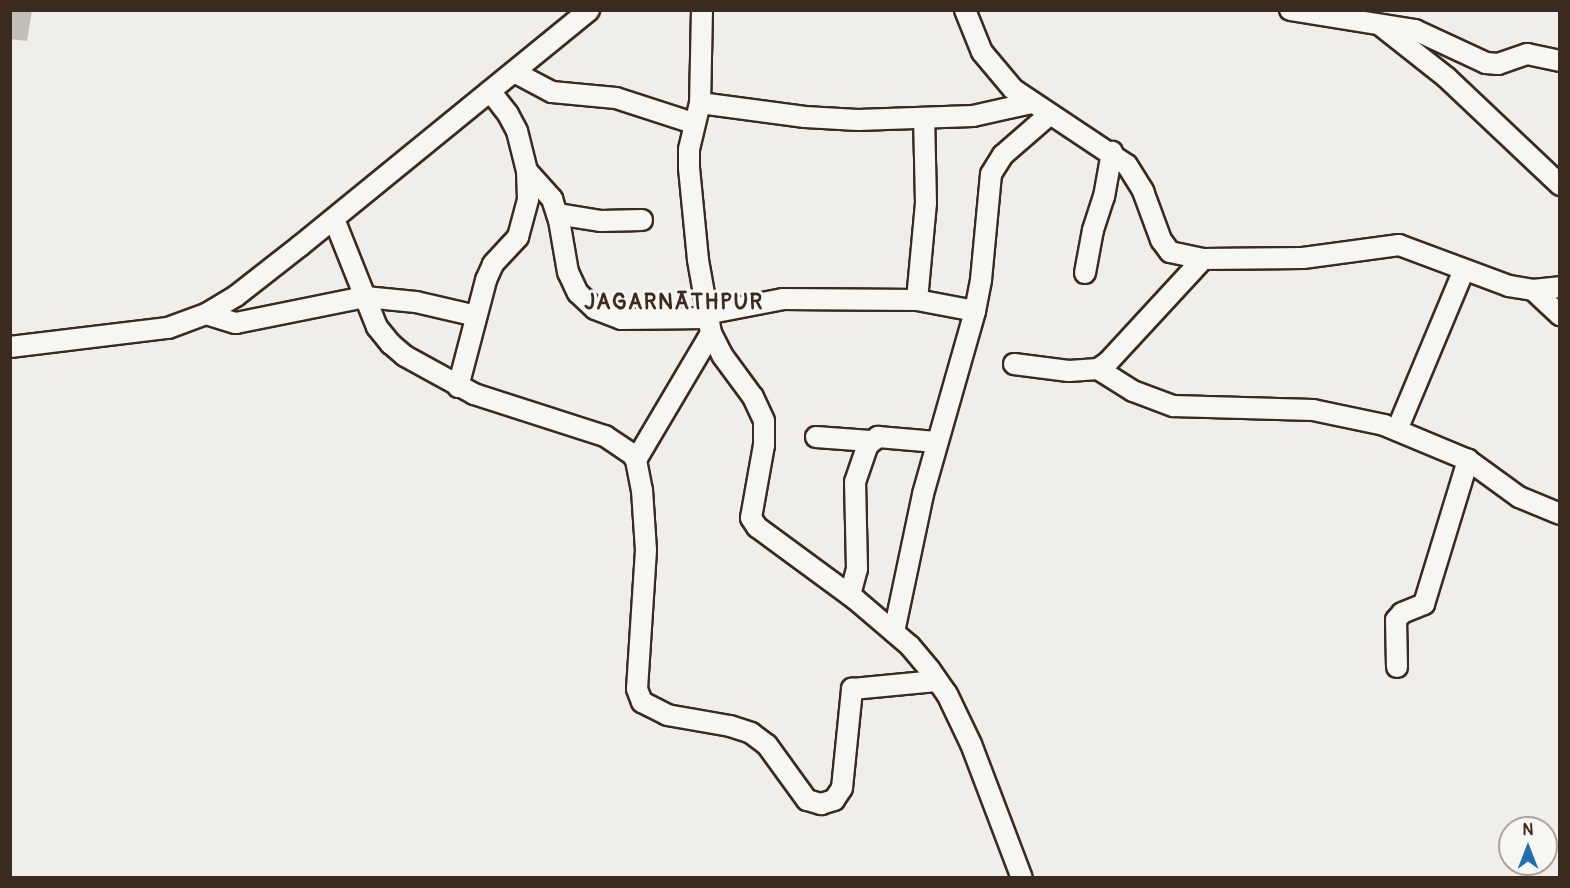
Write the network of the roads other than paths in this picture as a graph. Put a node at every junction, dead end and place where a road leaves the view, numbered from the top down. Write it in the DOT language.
graph roads {
  1 [pos="589,10"];
  2 [pos="702,10"];
  3 [pos="965,10"];
  4 [pos="1290,10"];
  5 [pos="1375,22"];
  6 [pos="1560,61"];
  7 [pos="514,72"];
  8 [pos="490,91"];
  9 [pos="700,103"];
  10 [pos="1030,104"];
  11 [pos="1049,115"];
  12 [pos="924,118"];
  13 [pos="693,123"];
  14 [pos="1112,152"];
  15 [pos="528,171"];
  16 [pos="1560,185"];
  17 [pos="557,214"];
  18 [pos="334,219"];
  19 [pos="642,220"];
  20 [pos="1203,258"];
  21 [pos="1464,270"];
  22 [pos="1085,273"];
  23 [pos="1560,287"];
  24 [pos="1533,290"];
  25 [pos="365,297"];
  26 [pos="917,300"];
  27 [pos="975,311"];
  28 [pos="206,314"];
  29 [pos="1560,315"];
  30 [pos="476,316"];
  31 [pos="708,322"];
  32 [pos="10,347"];
  33 [pos="1014,364"];
  34 [pos="1098,369"];
  35 [pos="458,387"];
  36 [pos="1397,430"];
  37 [pos="816,437"];
  38 [pos="870,441"];
  39 [pos="936,442"];
  40 [pos="636,460"];
  41 [pos="1468,460"];
  42 [pos="1560,514"];
  43 [pos="850,595"];
  44 [pos="894,632"];
  45 [pos="1397,667"];
  46 [pos="938,681"];
  47 [pos="1022,878"];
  1 -- 7 [label="street"];
  2 -- 9 [label="street"];
  3 -- 10 [label="street"];
  4 -- 5 [label="street"];
  5 -- 6 [label="street"];
  5 -- 16 [label="street"];
  7 -- 8 [label="street"];
  7 -- 13 [label="street"];
  8 -- 15 [label="street"];
  8 -- 18 [label="street"];
  9 -- 12 [label="street"];
  9 -- 13 [label="street"];
  10 -- 11 [label="street"];
  10 -- 12 [label="street"];
  11 -- 14 [label="street"];
  11 -- 27 [label="street"];
  12 -- 26 [label="street"];
  13 -- 31 [label="street"];
  14 -- 20 [label="street"];
  14 -- 22 [label="street"];
  15 -- 17 [label="street"];
  15 -- 30 [label="street"];
  17 -- 19 [label="street"];
  17 -- 31 [label="street"];
  18 -- 25 [label="street"];
  18 -- 28 [label="street"];
  20 -- 21 [label="street"];
  20 -- 34 [label="street"];
  21 -- 24 [label="street"];
  21 -- 36 [label="street"];
  23 -- 24 [label="street"];
  24 -- 29 [label="street"];
  25 -- 28 [label="street"];
  25 -- 30 [label="street"];
  25 -- 35 [label="street"];
  26 -- 27 [label="street"];
  26 -- 31 [label="street"];
  27 -- 39 [label="street"];
  28 -- 32 [label="street"];
  30 -- 35 [label="street"];
  31 -- 40 [label="street"];
  31 -- 43 [label="street"];
  33 -- 34 [label="street"];
  34 -- 36 [label="street"];
  35 -- 40 [label="street"];
  36 -- 41 [label="street"];
  37 -- 38 [label="street"];
  38 -- 39 [label="street"];
  38 -- 43 [label="street"];
  39 -- 44 [label="street"];
  40 -- 46 [label="street"];
  41 -- 42 [label="street"];
  41 -- 45 [label="street"];
  43 -- 44 [label="street"];
  44 -- 46 [label="street"];
  46 -- 47 [label="street"];
}
